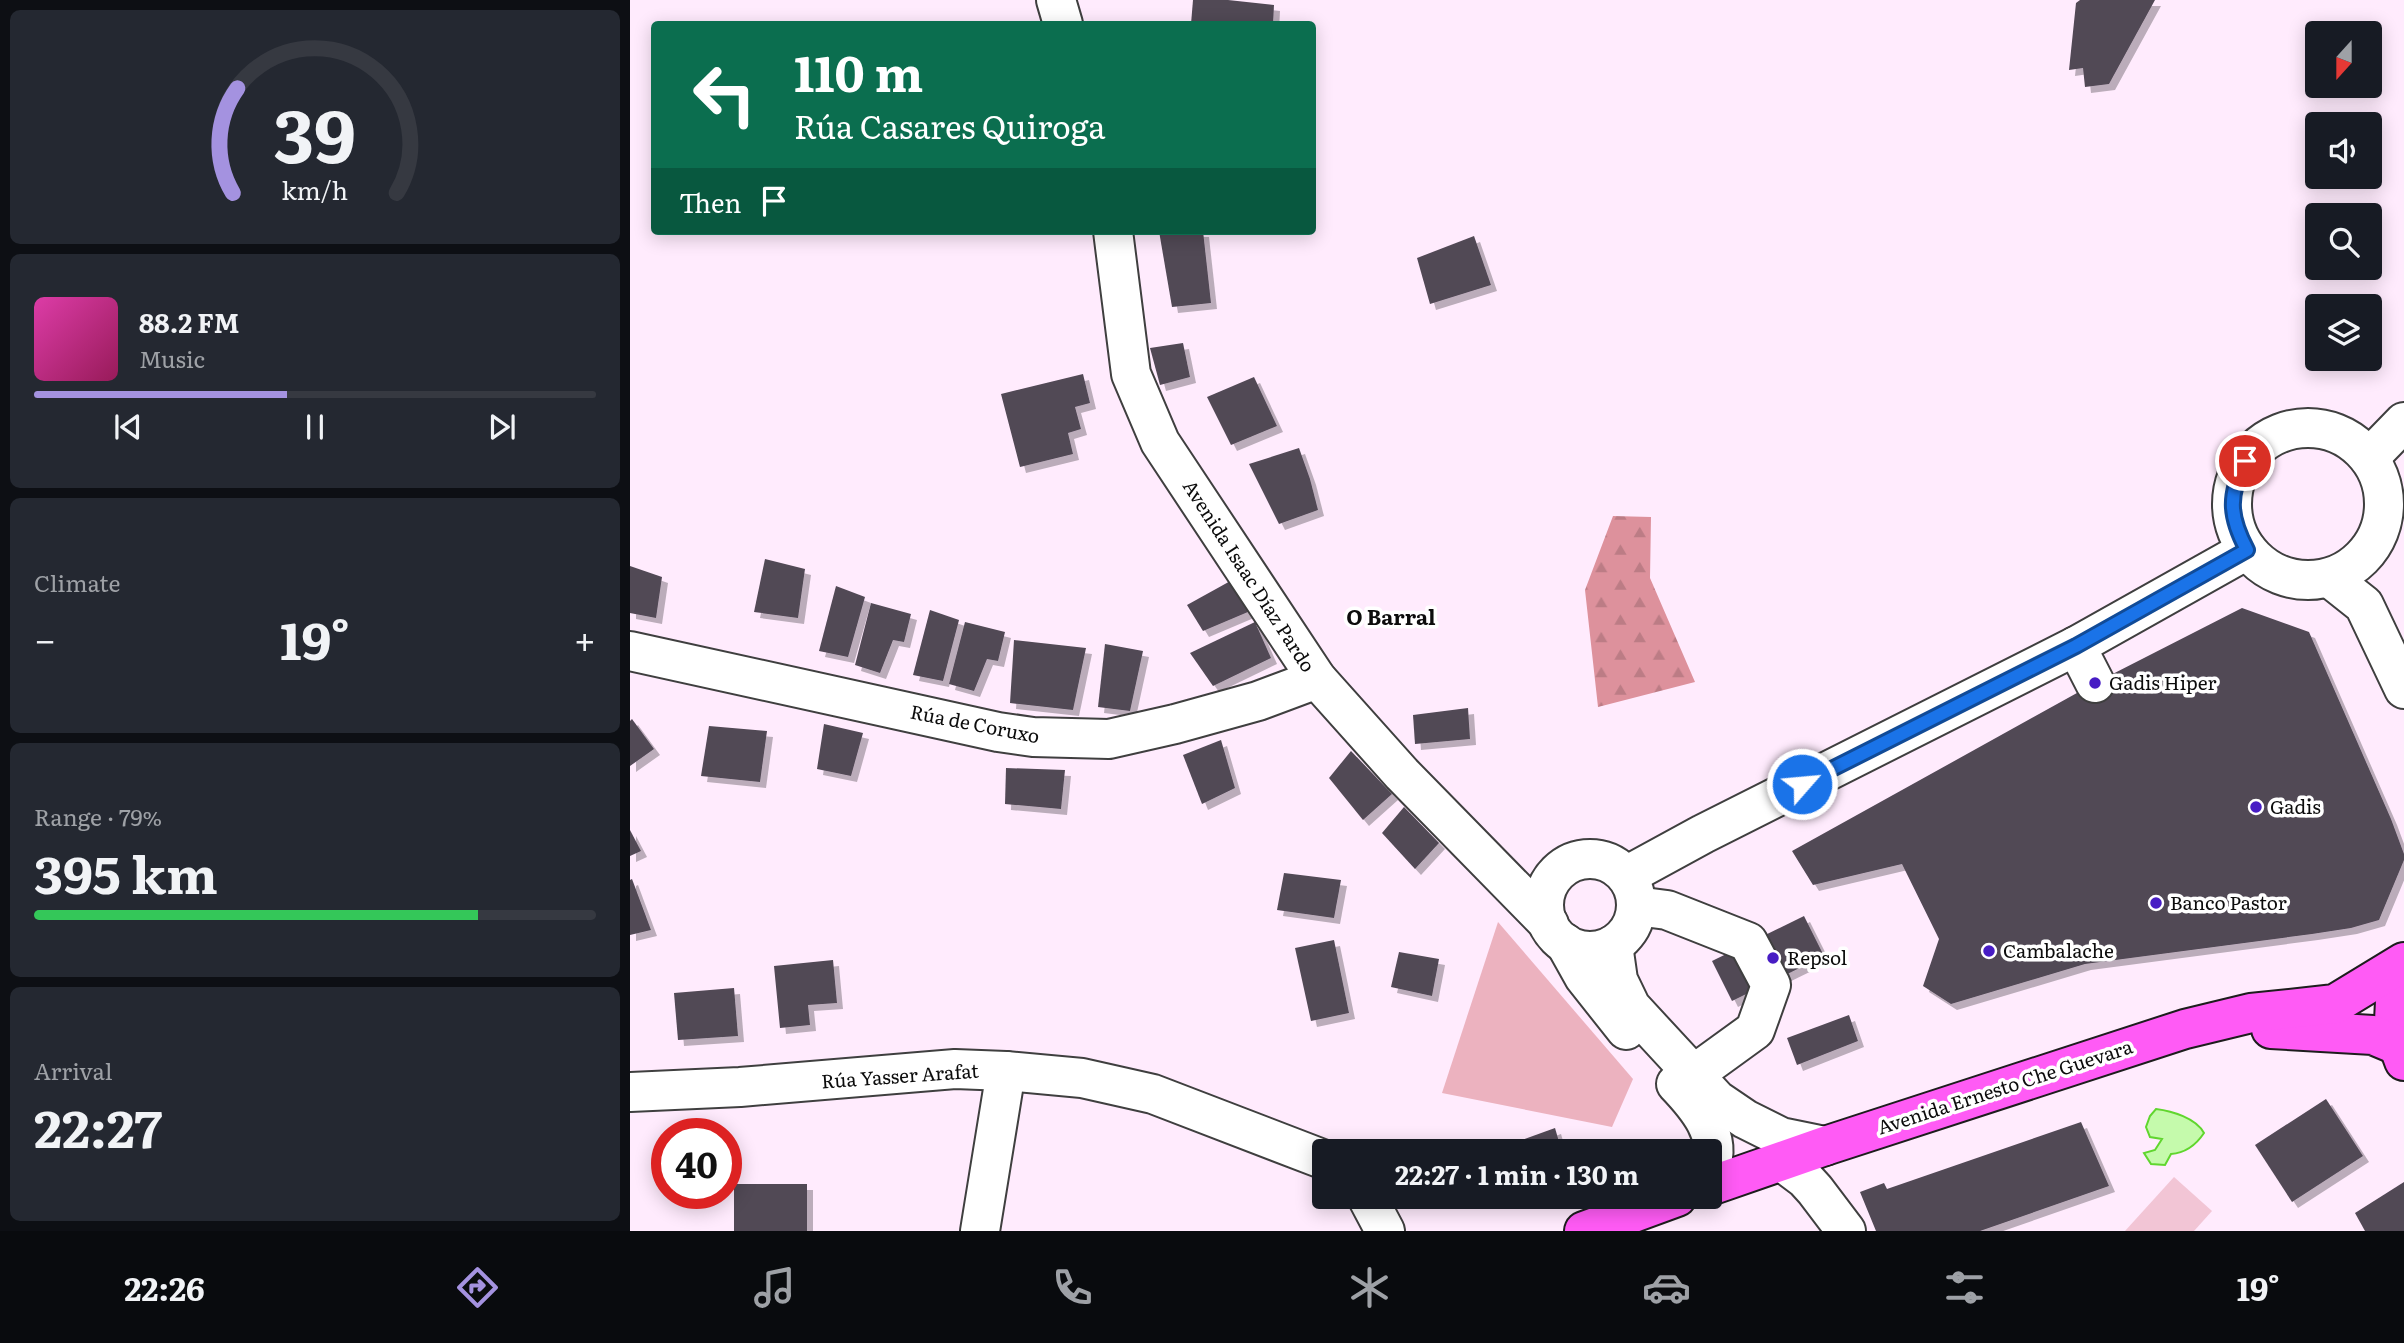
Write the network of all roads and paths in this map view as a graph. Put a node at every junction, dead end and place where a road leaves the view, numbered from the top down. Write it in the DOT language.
graph roads {
  1 [pos="1056,0"];
  2 [pos="1062,21"];
  3 [pos="1114,235"];
  4 [pos="2404,422"];
  5 [pos="2369,458"];
  6 [pos="2247,550"];
  7 [pos="2366,555"];
  8 [pos="2330,578"];
  9 [pos="2364,605"];
  10 [pos="2076,646"];
  11 [pos="630,651"];
  12 [pos="1317,679"];
  13 [pos="2095,683"];
  14 [pos="2404,689"];
  15 [pos="1492,864"];
  16 [pos="1555,875"];
  17 [pos="1631,891"];
  18 [pos="1557,933"];
  19 [pos="1613,945"];
  20 [pos="2404,962"];
  21 [pos="2404,969"];
  22 [pos="2185,1028"];
  23 [pos="2401,1053"];
  24 [pos="1006,1070"];
  25 [pos="1693,1075"];
  26 [pos="630,1092"];
  27 [pos="1713,1139"];
  28 [pos="1825,1146"];
  29 [pos="1312,1155"];
  30 [pos="1780,1161"];
  31 [pos="1722,1182"];
  32 [pos="1373,1209"];
  33 [pos="1644,1209"];
  34 [pos="980,1231"];
  35 [pos="1385,1231"];
  36 [pos="1584,1231"];
  37 [pos="1846,1231"];
  1 -- 2 [label="street"];
  3 -- 12 [label="street, Avenida Isaac Díaz Pardo"];
  4 -- 5 [label="street"];
  5 -- 6 [label="street"];
  5 -- 7 [label="street"];
  6 -- 8 [label="street"];
  6 -- 10 [label="street"];
  7 -- 8 [label="street"];
  7 -- 9 [label="street"];
  8 -- 9 [label="street"];
  9 -- 14 [label="street"];
  10 -- 13 [label="street"];
  10 -- 17 [label="street"];
  11 -- 12 [label="street, Rúa de Coruxo"];
  12 -- 15 [label="street, Avenida Isaac Díaz Pardo"];
  15 -- 16 [label="street"];
  15 -- 18 [label="street, Avenida Isaac Díaz Pardo"];
  16 -- 17 [label="street"];
  16 -- 18 [label="street"];
  17 -- 19 [label="street"];
  17 -- 25 [label="street"];
  18 -- 19 [label="street"];
  18 -- 27 [label="street"];
  19 -- 25 [label="street"];
  20 -- 22 [label="main road, Avenida Ernesto Che Guevara"];
  21 -- 23 [label="main road"];
  22 -- 23 [label="main road, Avenida Ernesto Che Guevara"];
  22 -- 28 [label="main road, Avenida Ernesto Che Guevara"];
  24 -- 26 [label="street, Rúa Yasser Arafat"];
  24 -- 29 [label="street, Rúa Yasser Arafat"];
  24 -- 34 [label="street"];
  25 -- 28 [label="street"];
  28 -- 30 [label="main road, Avenida Ernesto Che Guevara"];
  30 -- 31 [label="main road, Avenida Ernesto Che Guevara"];
  30 -- 37 [label="street"];
  32 -- 35 [label="street"];
  33 -- 36 [label="main road"];
}
